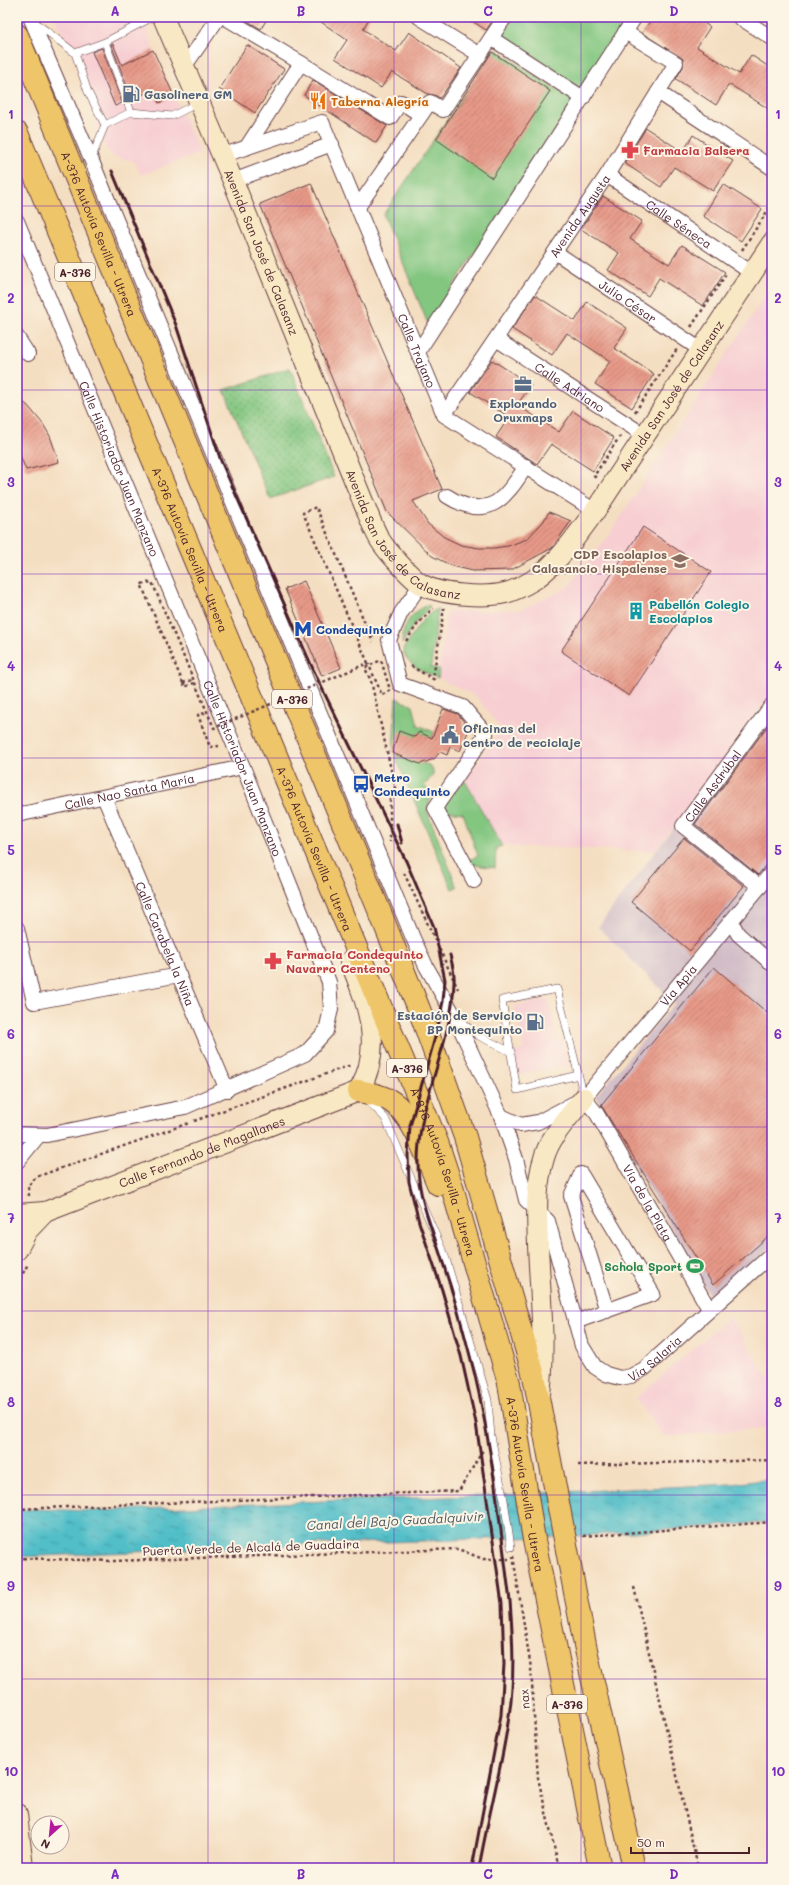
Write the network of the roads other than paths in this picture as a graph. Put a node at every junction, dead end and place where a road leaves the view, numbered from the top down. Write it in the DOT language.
graph roads {
  1 [pos="153,17"];
  2 [pos="163,17"];
  3 [pos="219,17"];
  4 [pos="224,17"];
  5 [pos="419,17"];
  6 [pos="505,17"];
  7 [pos="635,17"];
  8 [pos="738,17"];
  9 [pos="26,23"];
  10 [pos="625,32"];
  11 [pos="491,38"];
  12 [pos="772,38"];
  13 [pos="105,42"];
  14 [pos="75,53"];
  15 [pos="480,55"];
  16 [pos="302,63"];
  17 [pos="184,67"];
  18 [pos="658,92"];
  19 [pos="583,98"];
  20 [pos="198,102"];
  21 [pos="131,112"];
  22 [pos="421,115"];
  23 [pos="106,125"];
  24 [pos="17,133"];
  25 [pos="332,144"];
  26 [pos="246,148"];
  27 [pos="221,156"];
  28 [pos="91,159"];
  29 [pos="17,163"];
  30 [pos="772,168"];
  31 [pos="607,175"];
  32 [pos="233,181"];
  33 [pos="358,206"];
  34 [pos="17,223"];
  35 [pos="55,226"];
  36 [pos="772,243"];
  37 [pos="555,252"];
  38 [pos="752,272"];
  39 [pos="17,337"];
  40 [pos="496,339"];
  41 [pos="701,350"];
  42 [pos="418,352"];
  43 [pos="28,354"];
  44 [pos="444,415"];
  45 [pos="636,430"];
  46 [pos="526,466"];
  47 [pos="447,496"];
  48 [pos="595,511"];
  49 [pos="421,584"];
  50 [pos="772,705"];
  51 [pos="243,767"];
  52 [pos="104,797"];
  53 [pos="17,815"];
  54 [pos="326,871"];
  55 [pos="772,872"];
  56 [pos="474,882"];
  57 [pos="760,887"];
  58 [pos="731,921"];
  59 [pos="17,928"];
  60 [pos="772,964"];
  61 [pos="179,975"];
  62 [pos="455,1017"];
  63 [pos="511,1052"];
  64 [pos="578,1075"];
  65 [pos="227,1090"];
  66 [pos="359,1092"];
  67 [pos="584,1098"];
  68 [pos="501,1116"];
  69 [pos="17,1134"];
  70 [pos="39,1135"];
  71 [pos="17,1162"];
  72 [pos="532,1206"];
  73 [pos="32,1213"];
  74 [pos="772,1254"];
  75 [pos="23,1256"];
  76 [pos="476,1270"];
  77 [pos="709,1309"];
  78 [pos="607,1311"];
  79 [pos="575,1322"];
  80 [pos="540,1400"];
  81 [pos="511,1547"];
  82 [pos="17,1814"];
  83 [pos="633,1862"];
  84 [pos="23,1868"];
  85 [pos="600,1868"];
  1 -- 13 [label="lane"];
  2 -- 17 [label="street, Avenida San José de Calasanz"];
  3 -- 17 [label="street"];
  4 -- 16 [label="street"];
  5 -- 15 [label="street"];
  6 -- 11 [label="street"];
  7 -- 10 [label="street"];
  8 -- 12 [label="street"];
  9 -- 14 [label="lane"];
  9 -- 28 [label="street"];
  9 -- 80 [label="main road, A-376 Autovía Sevilla - Utrera / A-376"];
  10 -- 18 [label="street, Avenida Augusta"];
  10 -- 19 [label="street"];
  11 -- 15 [label="street"];
  11 -- 19 [label="street"];
  13 -- 14 [label="lane"];
  13 -- 21 [label="lane"];
  14 -- 23 [label="lane"];
  15 -- 22 [label="street"];
  16 -- 22 [label="street"];
  16 -- 26 [label="street"];
  17 -- 20 [label="street, Avenida San José de Calasanz"];
  18 -- 30 [label="street"];
  18 -- 31 [label="street, Avenida Augusta"];
  19 -- 42 [label="street"];
  20 -- 21 [label="lane"];
  20 -- 27 [label="street, Avenida San José de Calasanz"];
  21 -- 23 [label="lane"];
  22 -- 33 [label="street"];
  23 -- 28 [label="lane"];
  24 -- 35 [label="main road, A-376 Autovía Sevilla - Utrera / A-376"];
  25 -- 26 [label="street, Calle Trajano"];
  25 -- 32 [label="street"];
  25 -- 33 [label="street, Calle Trajano"];
  26 -- 27 [label="street"];
  27 -- 32 [label="street, Avenida San José de Calasanz"];
  28 -- 62 [label="street"];
  29 -- 35 [label="main road"];
  31 -- 37 [label="street, Avenida Augusta"];
  31 -- 38 [label="street, Calle Séneca"];
  32 -- 49 [label="street, Avenida San José de Calasanz"];
  33 -- 42 [label="street, Calle Trajano"];
  34 -- 51 [label="street, Calle Historiador Juan Manzano"];
  35 -- 54 [label="main road, A-376 Autovía Sevilla - Utrera / A-376"];
  36 -- 38 [label="street, Avenida San José de Calasanz"];
  37 -- 40 [label="street, Avenida Augusta"];
  37 -- 41 [label="street, Julio César"];
  38 -- 41 [label="street, Avenida San José de Calasanz"];
  39 -- 43 [label="street"];
  40 -- 44 [label="street, Avenida Augusta"];
  40 -- 45 [label="street, Calle Adriano"];
  41 -- 45 [label="street, Avenida San José de Calasanz"];
  42 -- 44 [label="street, Calle Trajano"];
  44 -- 46 [label="street"];
  45 -- 48 [label="street, Avenida San José de Calasanz"];
  46 -- 47 [label="street"];
  46 -- 48 [label="street"];
  48 -- 49 [label="street, Avenida San José de Calasanz"];
  49 -- 56 [label="street"];
  50 -- 57 [label="street, Calle Asdrúbal"];
  51 -- 52 [label="street, Calle Nao Santa María"];
  51 -- 65 [label="street, Calle Historiador Juan Manzano"];
  52 -- 53 [label="street, Calle Nao Santa María"];
  52 -- 61 [label="street, Calle Carabela la Niña"];
  54 -- 66 [label="street"];
  54 -- 76 [label="main road, A-376 Autovía Sevilla - Utrera / A-376"];
  55 -- 57 [label="street, Vía Apia"];
  57 -- 58 [label="street, Vía Apia"];
  58 -- 60 [label="street"];
  58 -- 67 [label="street, Vía Apia"];
  59 -- 61 [label="street"];
  61 -- 65 [label="street, Calle Carabela la Niña"];
  62 -- 63 [label="lane"];
  62 -- 68 [label="street"];
  63 -- 64 [label="lane"];
  63 -- 64 [label="lane"];
  64 -- 67 [label="lane"];
  65 -- 70 [label="street, Calle Historiador Juan Manzano"];
  66 -- 73 [label="street, Calle Fernando de Magallanes"];
  66 -- 76 [label="main road"];
  66 -- 81 [label="lane"];
  67 -- 68 [label="street, Vía Apia"];
  67 -- 72 [label="street, Vía Apia"];
  67 -- 77 [label="street, Vía de la Plata"];
  68 -- 72 [label="street"];
  69 -- 70 [label="street, Calle Historiador Juan Manzano"];
  70 -- 71 [label="street"];
  72 -- 79 [label="street, Vía Salaria"];
  72 -- 80 [label="street, Vía Apia"];
  73 -- 75 [label="street"];
  74 -- 77 [label="street, Vía Salaria"];
  76 -- 85 [label="main road, A-376 Autovía Sevilla - Utrera / A-376"];
  77 -- 79 [label="street, Vía Salaria"];
  78 -- 78 [label="street"];
  78 -- 79 [label="street"];
  80 -- 83 [label="main road, A-376"];
  82 -- 84 [label="street"];
}
